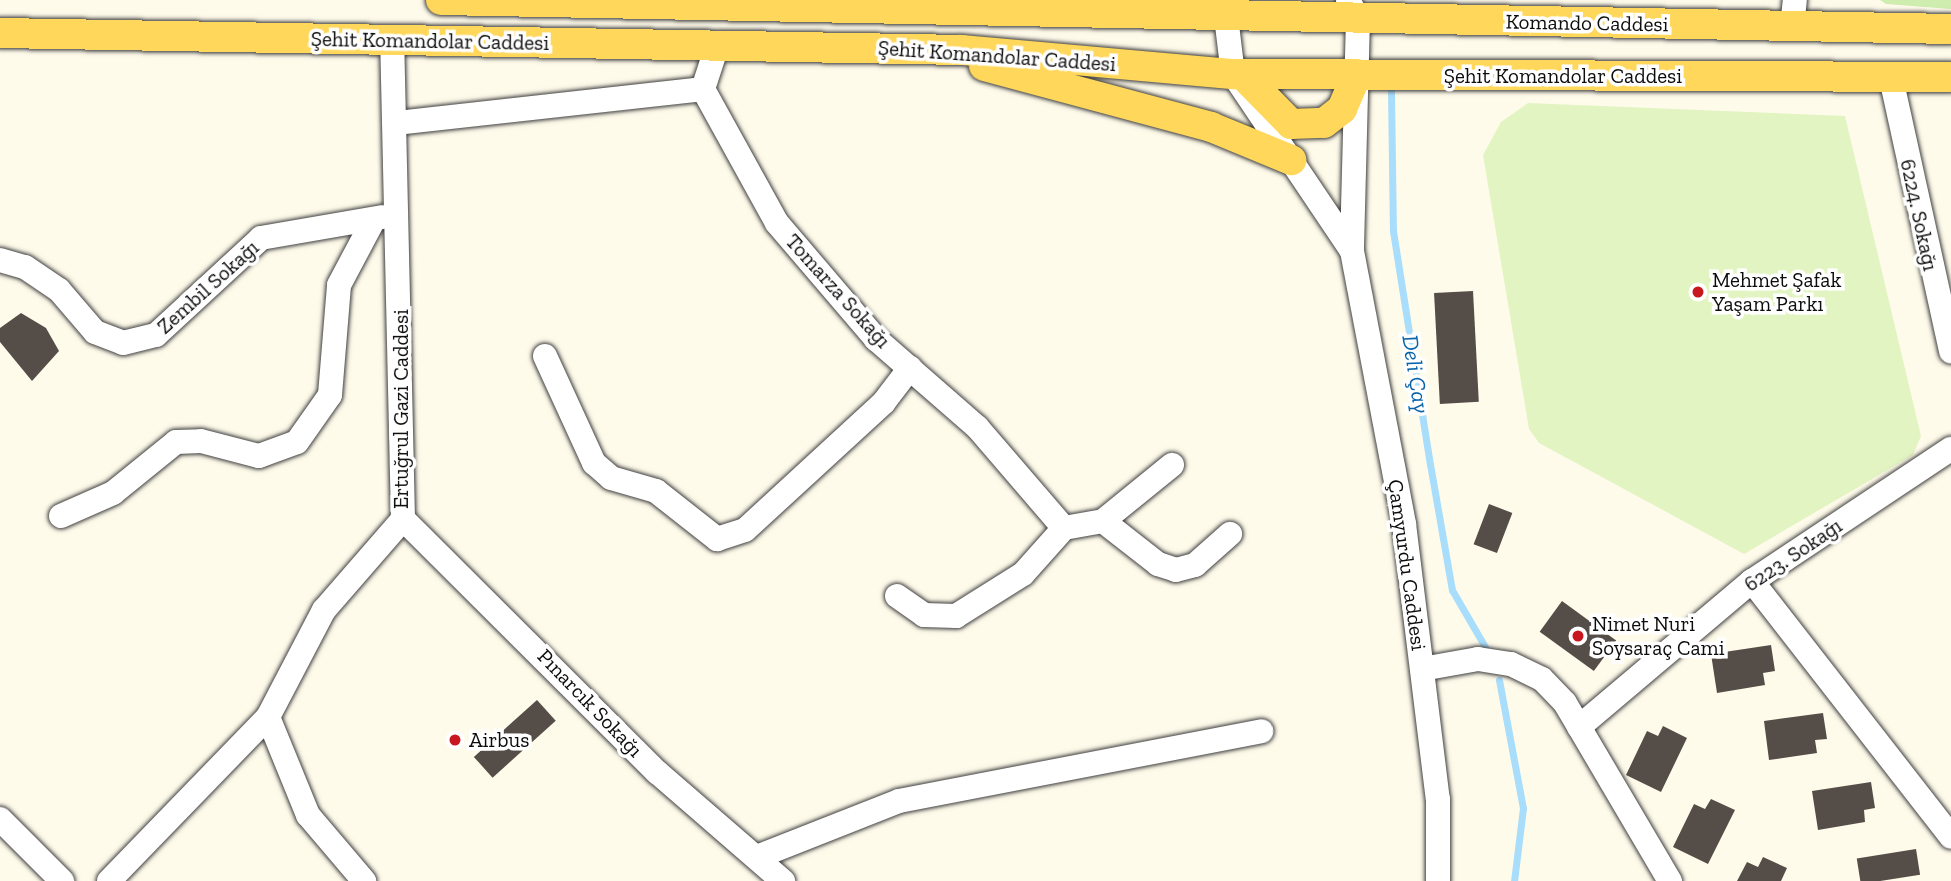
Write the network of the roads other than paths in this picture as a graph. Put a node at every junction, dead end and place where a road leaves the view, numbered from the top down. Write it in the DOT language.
graph roads {
  1 [pos="441,0"];
  2 [pos="1153,6"];
  3 [pos="1228,6"];
  4 [pos="1348,6"];
  5 [pos="1091,8"];
  6 [pos="1794,13"];
  7 [pos="1951,29"];
  8 [pos="0,33"];
  9 [pos="392,40"];
  10 [pos="717,46"];
  11 [pos="912,49"];
  12 [pos="1238,74"];
  13 [pos="1357,74"];
  14 [pos="1951,77"];
  15 [pos="1891,78"];
  16 [pos="703,89"];
  17 [pos="396,123"];
  18 [pos="1291,160"];
  19 [pos="398,208"];
  20 [pos="372,223"];
  21 [pos="1352,251"];
  22 [pos="0,260"];
  23 [pos="1951,351"];
  24 [pos="545,356"];
  25 [pos="910,368"];
  26 [pos="1951,449"];
  27 [pos="1172,465"];
  28 [pos="61,516"];
  29 [pos="403,519"];
  30 [pos="1103,521"];
  31 [pos="1064,528"];
  32 [pos="1230,534"];
  33 [pos="1752,581"];
  34 [pos="898,596"];
  35 [pos="1422,669"];
  36 [pos="268,717"];
  37 [pos="1579,727"];
  38 [pos="1261,731"];
  39 [pos="0,819"];
  40 [pos="1951,837"];
  41 [pos="757,857"];
  42 [pos="62,881"];
  43 [pos="109,881"];
  44 [pos="364,881"];
  45 [pos="783,881"];
  46 [pos="1438,881"];
  47 [pos="1670,881"];
  1 -- 5 [label="main road, Şehit Komandolar Caddesi"];
  2 -- 3 [label="main road, Şehit Komandolar Caddesi"];
  2 -- 5 [label="main road, Şehit Komandolar Caddesi"];
  3 -- 4 [label="main road, Komando Caddesi"];
  3 -- 12 [label="street, Çamyurdu Caddesi"];
  4 -- 6 [label="main road, Komando Caddesi"];
  4 -- 13 [label="street, Çamyurdu Caddesi"];
  6 -- 7 [label="main road, Komando Caddesi"];
  8 -- 9 [label="main road, Şehit Komandolar Caddesi"];
  9 -- 10 [label="main road, Şehit Komandolar Caddesi"];
  9 -- 17 [label="street, Ertuğrul Gazi Caddesi"];
  10 -- 11 [label="main road, Şehit Komandolar Caddesi"];
  10 -- 16 [label="street"];
  11 -- 12 [label="main road, Şehit Komandolar Caddesi"];
  11 -- 18 [label="main road"];
  12 -- 13 [label="main road, Şehit Komandolar Caddesi"];
  12 -- 13 [label="main road"];
  12 -- 18 [label="street, Çamyurdu Caddesi"];
  13 -- 15 [label="main road, Şehit Komandolar Caddesi"];
  13 -- 21 [label="street, Çamyurdu Caddesi"];
  14 -- 15 [label="main road, Şehit Komandolar Caddesi"];
  15 -- 23 [label="street, 6224. Sokağı"];
  16 -- 17 [label="street"];
  16 -- 25 [label="street, Tomarza Sokağı"];
  17 -- 19 [label="street, Ertuğrul Gazi Caddesi"];
  18 -- 21 [label="street, Çamyurdu Caddesi"];
  19 -- 20 [label="street, Zembil Sokağı"];
  19 -- 29 [label="street, Ertuğrul Gazi Caddesi"];
  20 -- 22 [label="street, Zembil Sokağı"];
  20 -- 28 [label="street"];
  21 -- 35 [label="street, Çamyurdu Caddesi"];
  24 -- 25 [label="street"];
  25 -- 31 [label="street, Tomarza Sokağı"];
  26 -- 33 [label="street, 6223. Sokağı"];
  27 -- 30 [label="street"];
  29 -- 36 [label="street, Ertuğrul Gazi Caddesi"];
  29 -- 41 [label="street, Pınarcık Sokağı"];
  30 -- 31 [label="street"];
  30 -- 32 [label="street"];
  31 -- 34 [label="street"];
  33 -- 37 [label="street, 6223. Sokağı"];
  33 -- 40 [label="street"];
  35 -- 37 [label="street"];
  35 -- 46 [label="street, Çamyurdu Caddesi"];
  36 -- 43 [label="street, Ertuğrul Gazi Caddesi"];
  36 -- 44 [label="street"];
  37 -- 47 [label="street"];
  38 -- 41 [label="street"];
  39 -- 42 [label="street"];
  41 -- 45 [label="street, Pınarcık Sokağı"];
}
